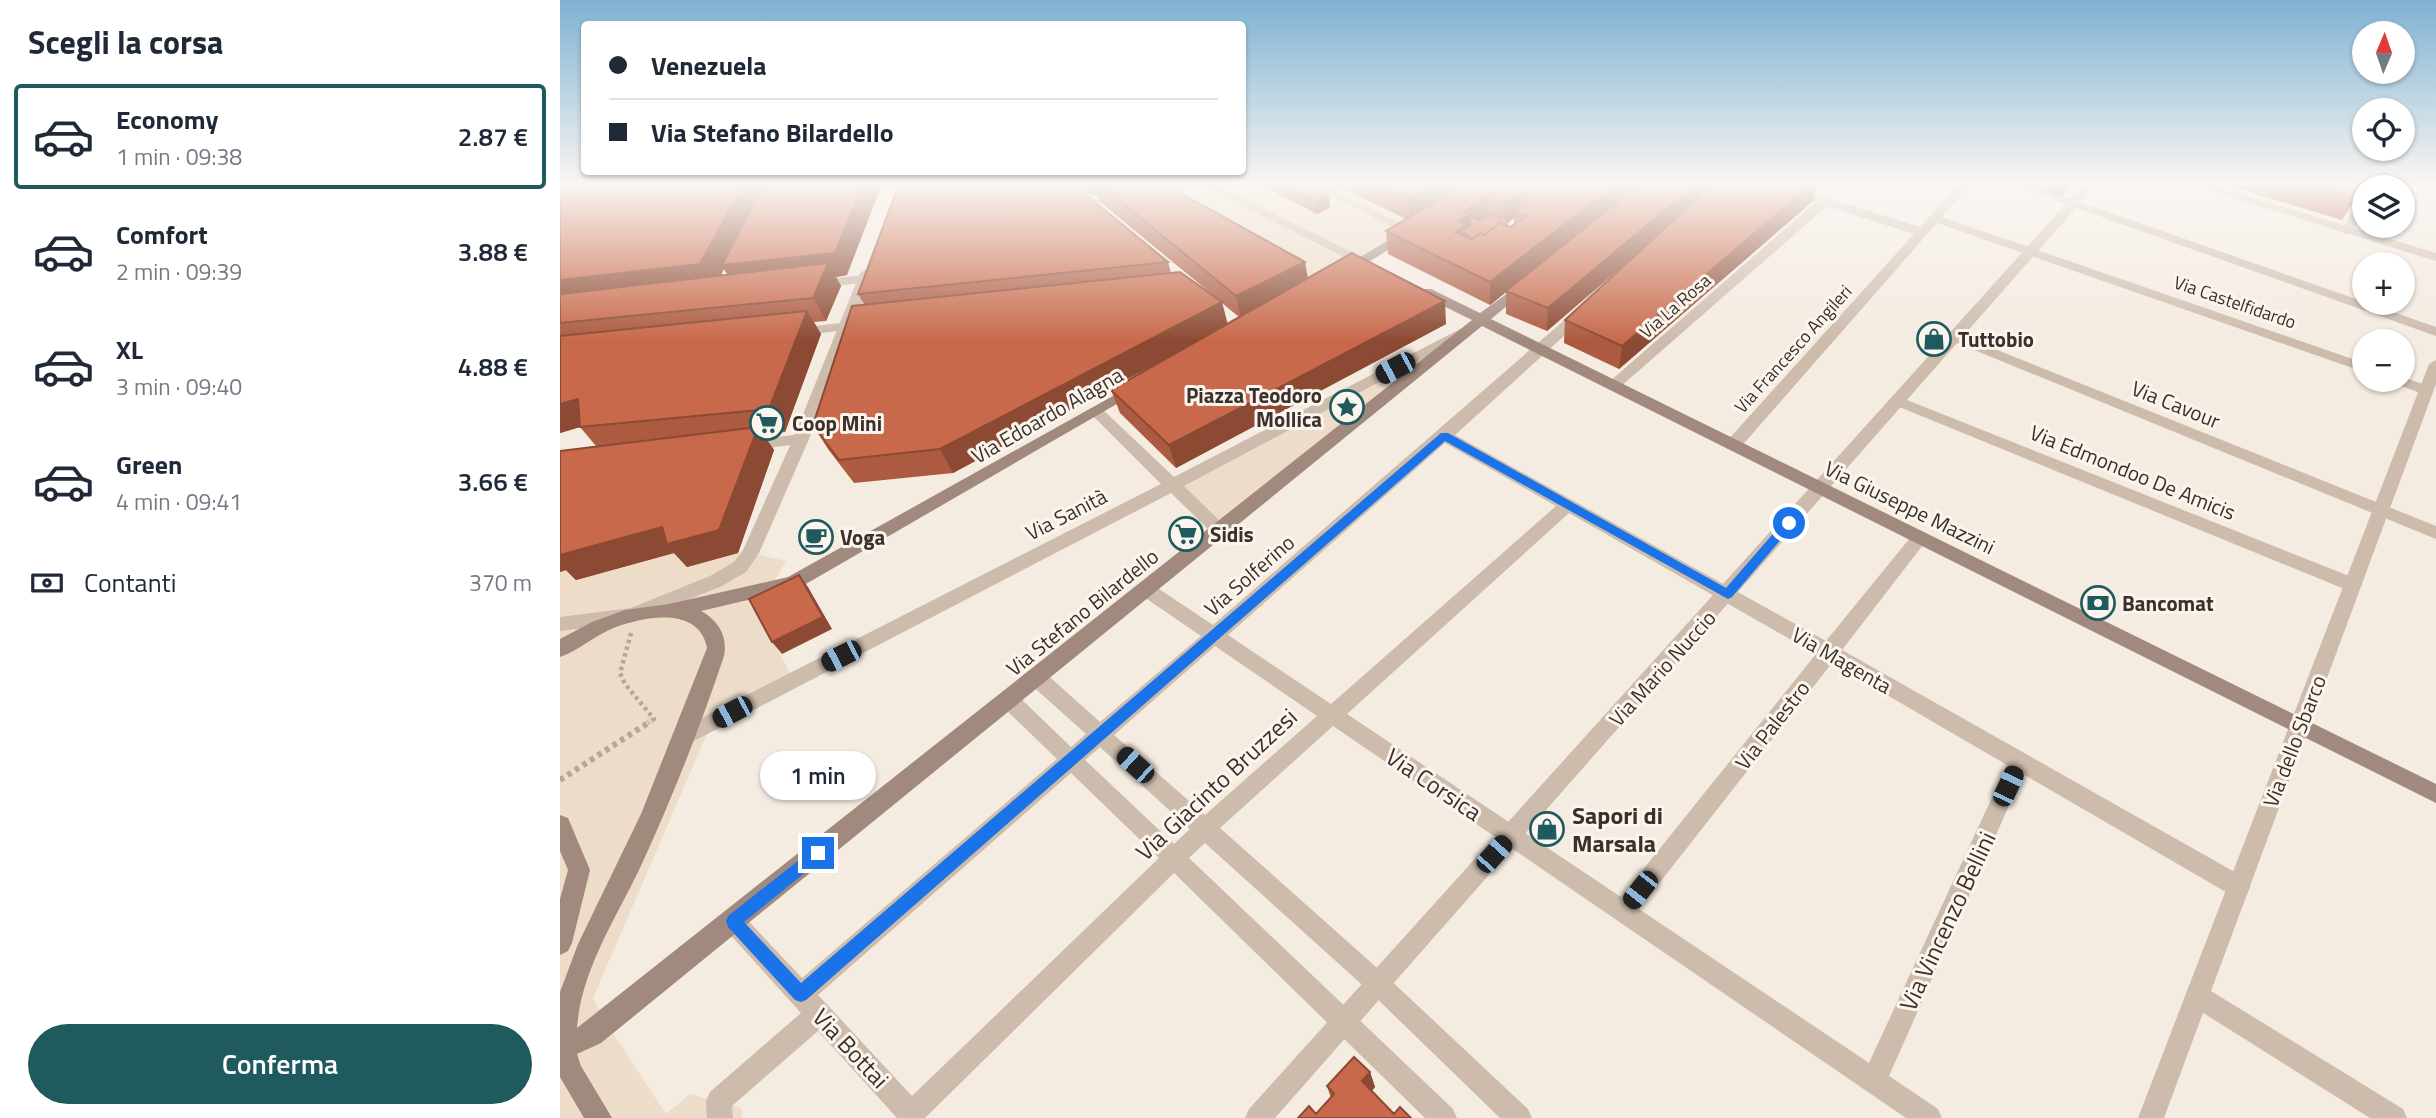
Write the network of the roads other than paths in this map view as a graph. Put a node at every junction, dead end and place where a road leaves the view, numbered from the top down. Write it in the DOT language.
graph roads {
  1 [pos="1312,236"];
  2 [pos="1405,236"];
  3 [pos="1785,236"];
  4 [pos="1918,236"];
  5 [pos="1986,236"];
  6 [pos="2045,236"];
  7 [pos="2162,236"];
  8 [pos="2368,236"];
  9 [pos="2031,252"];
  10 [pos="874,255"];
  11 [pos="2436,257"];
  12 [pos="1369,264"];
  13 [pos="1334,277"];
  14 [pos="1534,277"];
  15 [pos="865,279"];
  16 [pos="1410,284"];
  17 [pos="801,286"];
  18 [pos="1592,303"];
  19 [pos="875,323"];
  20 [pos="1475,324"];
  21 [pos="847,326"];
  22 [pos="2436,332"];
  23 [pos="779,334"];
  24 [pos="1955,337"];
  25 [pos="1541,349"];
  26 [pos="2352,364"];
  27 [pos="2436,364"];
  28 [pos="1144,384"];
  29 [pos="1614,385"];
  30 [pos="2415,386"];
  31 [pos="2426,390"];
  32 [pos="1897,401"];
  33 [pos="1096,411"];
  34 [pos="1444,436"];
  35 [pos="801,439"];
  36 [pos="1733,445"];
  37 [pos="734,447"];
  38 [pos="1174,484"];
  39 [pos="1820,488"];
  40 [pos="1568,505"];
  41 [pos="2381,510"];
  42 [pos="1219,530"];
  43 [pos="2436,533"];
  44 [pos="1920,537"];
  45 [pos="2353,585"];
  46 [pos="1147,590"];
  47 [pos="1728,594"];
  48 [pos="674,610"];
  49 [pos="632,623"];
  50 [pos="560,624"];
  51 [pos="1214,635"];
  52 [pos="560,649"];
  53 [pos="1829,652"];
  54 [pos="1036,677"];
  55 [pos="1009,700"];
  56 [pos="1330,714"];
  57 [pos="2300,726"];
  58 [pos="1100,734"];
  59 [pos="682,737"];
  60 [pos="1071,759"];
  61 [pos="2019,761"];
  62 [pos="2436,794"];
  63 [pos="560,825"];
  64 [pos="1205,828"];
  65 [pos="1511,836"];
  66 [pos="1174,857"];
  67 [pos="2239,887"];
  68 [pos="1623,912"];
  69 [pos="733,921"];
  70 [pos="560,943"];
  71 [pos="1377,983"];
  72 [pos="801,994"];
  73 [pos="2198,995"];
  74 [pos="819,1013"];
  75 [pos="1345,1021"];
  76 [pos="562,1049"];
  77 [pos="1874,1080"];
  78 [pos="720,1109"];
  79 [pos="911,1114"];
  80 [pos="599,1118"];
  81 [pos="1258,1118"];
  82 [pos="1444,1118"];
  83 [pos="1519,1118"];
  84 [pos="1929,1118"];
  85 [pos="2151,1118"];
  86 [pos="2394,1118"];
  1 -- 12 [label="street"];
  2 -- 12 [label="main road"];
  3 -- 29 [label="street, Via La Rosa"];
  4 -- 36 [label="street, Via Francesco Angileri"];
  5 -- 9 [label="street, Via Castelfidardo"];
  6 -- 9 [label="street, Via Mario Nuccio"];
  7 -- 22 [label="street"];
  8 -- 11 [label="street"];
  9 -- 24 [label="street, Via Mario Nuccio"];
  9 -- 26 [label="street, Via Castelfidardo"];
  10 -- 15 [label="street"];
  12 -- 13 [label="main road"];
  14 -- 20 [label="main road, Via Stefano Bilardello"];
  15 -- 17 [label="street"];
  15 -- 21 [label="street"];
  16 -- 20 [label="main road, Via Giuseppe Mazzini"];
  18 -- 25 [label="street, Via Solferino"];
  19 -- 21 [label="street"];
  20 -- 25 [label="main road, Via Giuseppe Mazzini"];
  20 -- 38 [label="street, Via Sanità"];
  20 -- 42 [label="main road, Via Stefano Bilardello"];
  21 -- 23 [label="street"];
  21 -- 35 [label="street"];
  24 -- 32 [label="street, Via Mario Nuccio"];
  24 -- 41 [label="street, Via Cavour"];
  25 -- 29 [label="main road, Via Giuseppe Mazzini"];
  25 -- 34 [label="street, Via Solferino"];
  27 -- 31 [label="street, Via dello Sbarco"];
  28 -- 33 [label="main road, Via Edoardo Alagna"];
  29 -- 36 [label="main road, Via Giuseppe Mazzini"];
  30 -- 31 [label="street"];
  31 -- 41 [label="street, Via dello Sbarco"];
  32 -- 39 [label="street, Via Mario Nuccio"];
  32 -- 45 [label="street, Via Edmondoo De Amicis"];
  33 -- 38 [label="street"];
  33 -- 48 [label="main road, Via Edoardo Alagna"];
  34 -- 40 [label="street, Via Magenta"];
  34 -- 51 [label="street, Via Solferino"];
  35 -- 37 [label="street"];
  35 -- 49 [label="street"];
  36 -- 39 [label="main road, Via Giuseppe Mazzini"];
  38 -- 42 [label="street"];
  38 -- 59 [label="street, Via Sanità"];
  39 -- 44 [label="main road, Via Giuseppe Mazzini"];
  39 -- 47 [label="street, Via Mario Nuccio"];
  40 -- 47 [label="street, Via Magenta"];
  40 -- 56 [label="street, Via Giacinto Bruzzesi"];
  41 -- 43 [label="street, Via Cavour"];
  41 -- 45 [label="street, Via dello Sbarco"];
  42 -- 46 [label="main road, Via Stefano Bilardello"];
  44 -- 53 [label="street, Via Palestro"];
  44 -- 57 [label="main road, Via Giuseppe Mazzini"];
  45 -- 57 [label="street, Via dello Sbarco"];
  46 -- 51 [label="street, Via Corsica"];
  46 -- 54 [label="main road, Via Stefano Bilardello"];
  47 -- 53 [label="street, Via Magenta"];
  47 -- 65 [label="street, Via Mario Nuccio"];
  48 -- 49 [label="main road, Via Edoardo Alagna"];
  48 -- 59 [label="main road"];
  49 -- 50 [label="street"];
  49 -- 52 [label="main road, Via Edoardo Alagna"];
  51 -- 56 [label="street, Via Corsica"];
  51 -- 58 [label="street, Via Solferino"];
  53 -- 61 [label="street, Via Magenta"];
  53 -- 68 [label="street, Via Palestro"];
  54 -- 55 [label="main road, Via Stefano Bilardello"];
  54 -- 58 [label="street"];
  55 -- 60 [label="street"];
  55 -- 69 [label="main road, Via Stefano Bilardello"];
  56 -- 64 [label="street, Via Giacinto Bruzzesi"];
  56 -- 65 [label="street, Via Corsica"];
  57 -- 62 [label="main road, Via Giuseppe Mazzini"];
  57 -- 67 [label="street, Via dello Sbarco"];
  58 -- 60 [label="street, Via Solferino"];
  58 -- 64 [label="street"];
  59 -- 76 [label="main road"];
  60 -- 66 [label="street"];
  60 -- 72 [label="street, Via Solferino"];
  61 -- 67 [label="street, Via Magenta"];
  61 -- 77 [label="street, Via Vincenzo Bellini"];
  63 -- 70 [label="main road"];
  64 -- 66 [label="street, Via Giacinto Bruzzesi"];
  64 -- 71 [label="street"];
  65 -- 68 [label="street, Via Corsica"];
  65 -- 71 [label="street, Via Mario Nuccio"];
  66 -- 75 [label="street"];
  66 -- 79 [label="street, Via Giacinto Bruzzesi"];
  67 -- 73 [label="street, Via dello Sbarco"];
  68 -- 77 [label="street, Via Corsica"];
  69 -- 72 [label="street, Via Bottai"];
  69 -- 76 [label="main road, Via Stefano Bilardello"];
  71 -- 75 [label="street, Via Mario Nuccio"];
  71 -- 83 [label="street"];
  72 -- 74 [label="street, Via Bottai"];
  73 -- 85 [label="street, Via dello Sbarco"];
  73 -- 86 [label="street"];
  74 -- 78 [label="street"];
  74 -- 79 [label="street, Via Bottai"];
  75 -- 81 [label="street, Via Mario Nuccio"];
  75 -- 82 [label="street"];
  76 -- 80 [label="main road"];
  77 -- 84 [label="street, Via Corsica"];
}
